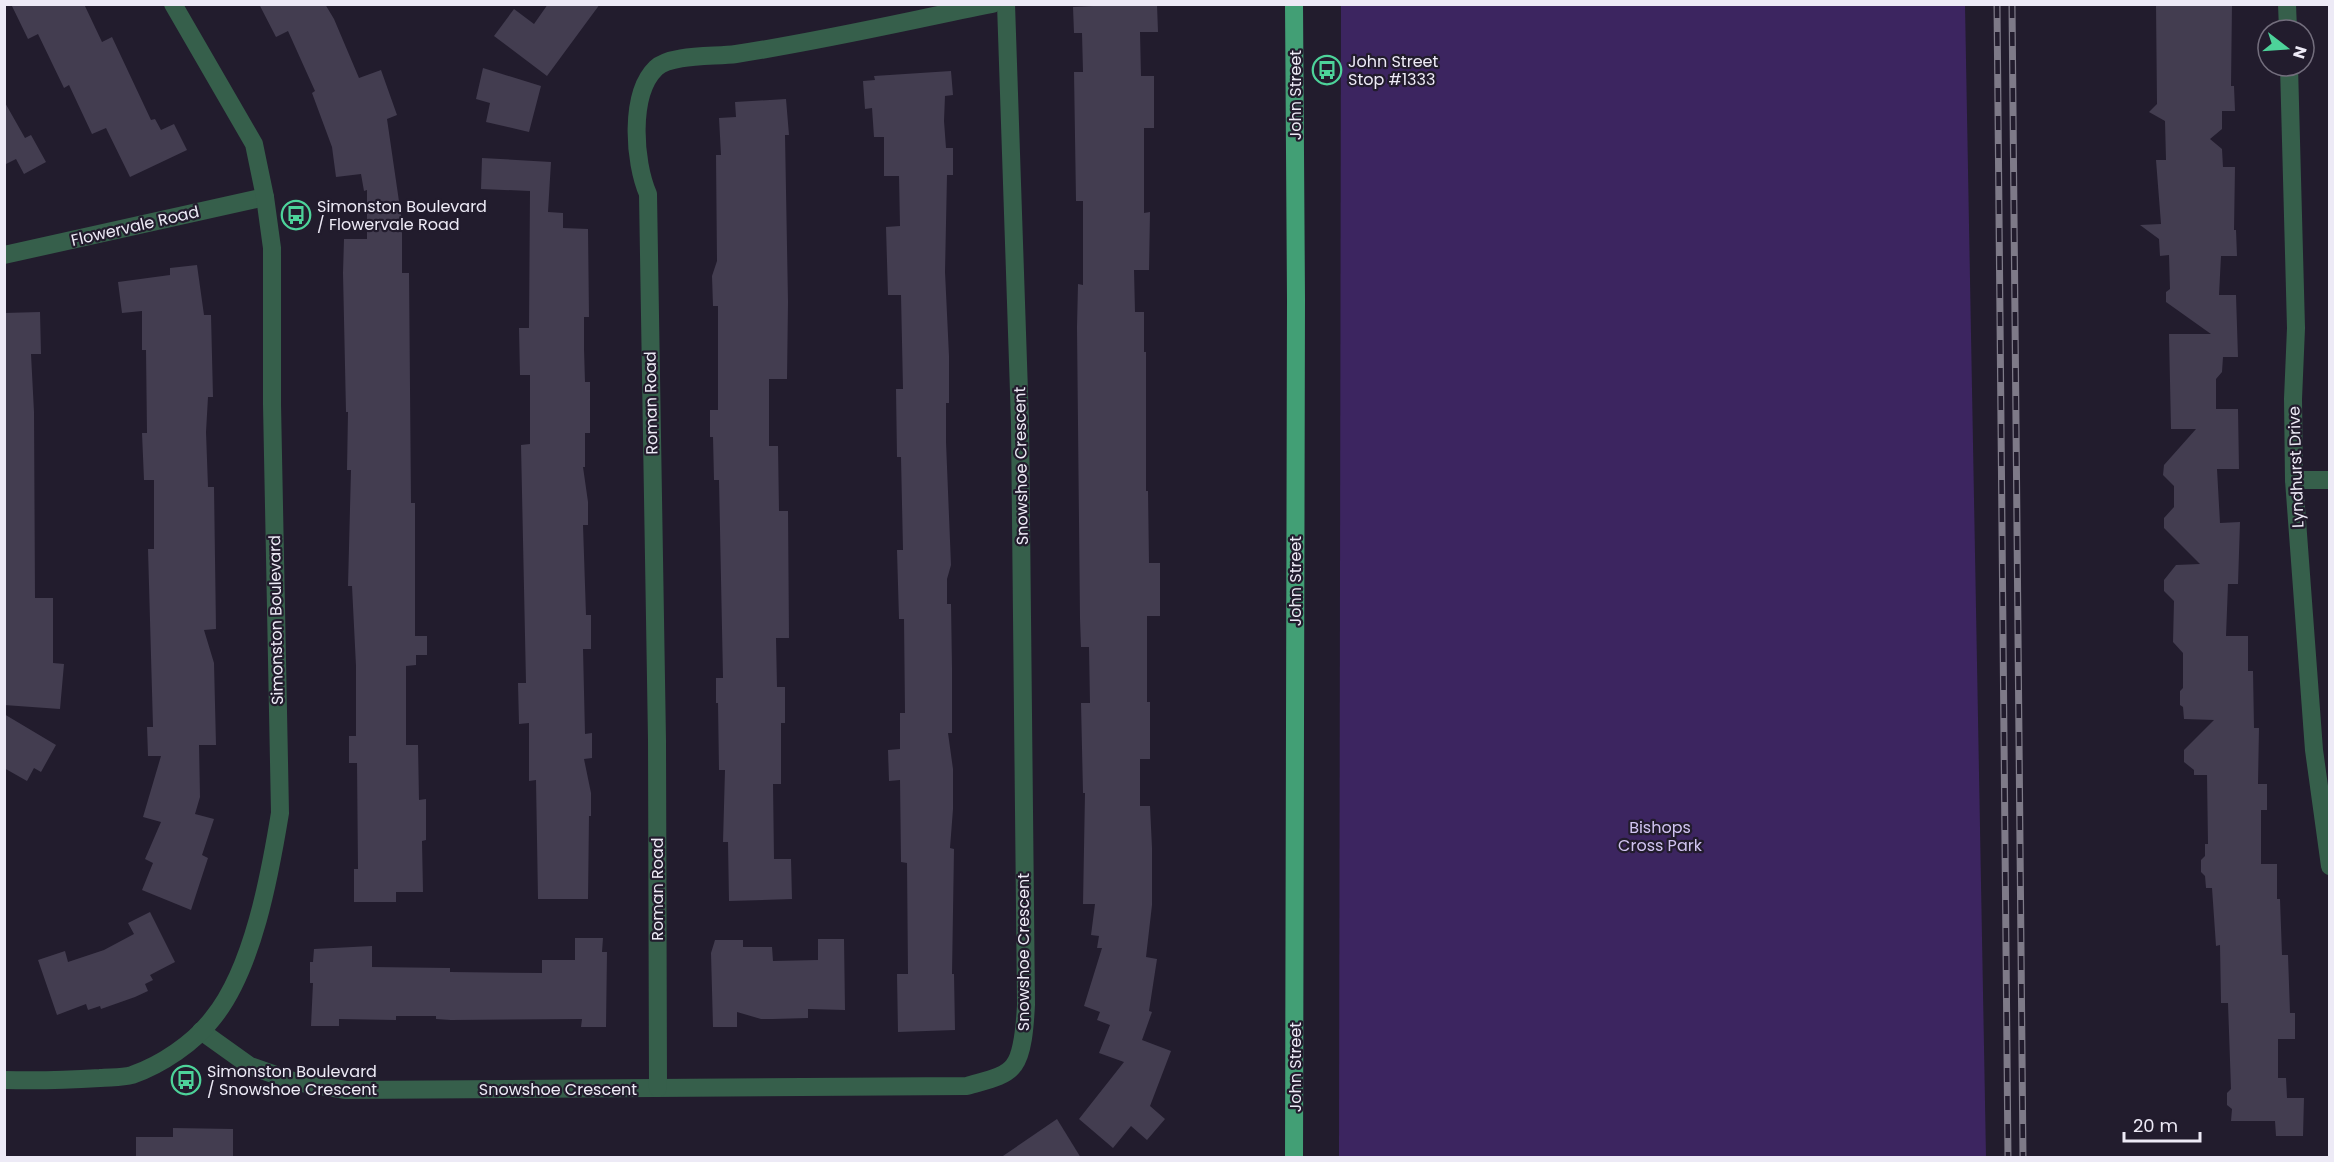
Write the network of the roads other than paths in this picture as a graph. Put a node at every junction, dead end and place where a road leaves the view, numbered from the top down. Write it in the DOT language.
graph roads {
  1 [pos="173,4"];
  2 [pos="992,4"];
  3 [pos="1006,4"];
  4 [pos="1294,4"];
  5 [pos="2289,78"];
  6 [pos="265,197"];
  7 [pos="4,255"];
  8 [pos="2294,480"];
  9 [pos="2330,480"];
  10 [pos="2330,866"];
  11 [pos="201,1031"];
  12 [pos="4,1080"];
  13 [pos="658,1088"];
  14 [pos="1294,1158"];
  1 -- 6 [label="street, Simonston Boulevard"];
  2 -- 13 [label="street, Roman Road"];
  3 -- 13 [label="street, Snowshoe Crescent"];
  4 -- 14 [label="main road, John Street"];
  5 -- 8 [label="street, Lyndhurst Drive"];
  6 -- 7 [label="street, Flowervale Road"];
  6 -- 11 [label="street, Simonston Boulevard"];
  8 -- 9 [label="street"];
  8 -- 10 [label="street, Lyndhurst Drive"];
  11 -- 12 [label="street, Simonston Boulevard"];
  11 -- 13 [label="street, Snowshoe Crescent"];
}
